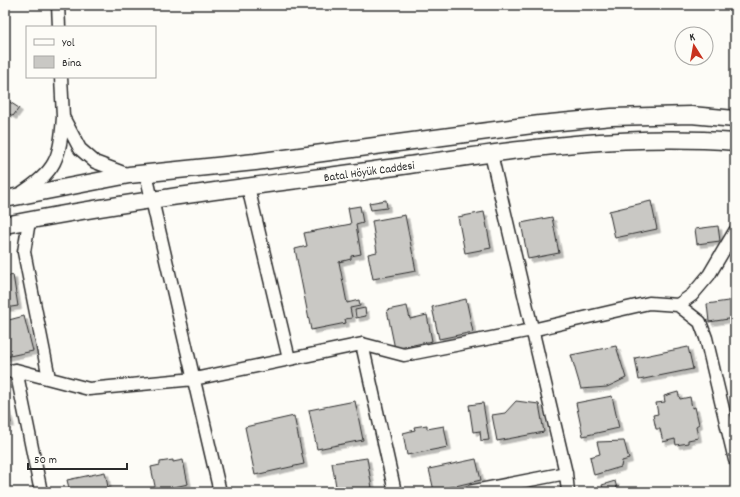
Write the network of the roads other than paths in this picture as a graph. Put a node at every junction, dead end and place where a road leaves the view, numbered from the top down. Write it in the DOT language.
graph roads {
  1 [pos="58,5"];
  2 [pos="59,26"];
  3 [pos="61,78"];
  4 [pos="63,117"];
  5 [pos="735,118"];
  6 [pos="729,141"];
  7 [pos="491,154"];
  8 [pos="735,155"];
  9 [pos="146,174"];
  10 [pos="129,176"];
  11 [pos="248,187"];
  12 [pos="10,198"];
  13 [pos="152,199"];
  14 [pos="29,221"];
  15 [pos="5,225"];
  16 [pos="735,231"];
  17 [pos="678,305"];
  18 [pos="532,330"];
  19 [pos="362,344"];
  20 [pos="289,359"];
  21 [pos="11,371"];
  22 [pos="49,378"];
  23 [pos="194,379"];
  24 [pos="735,460"];
  25 [pos="566,473"];
  26 [pos="41,492"];
  27 [pos="220,492"];
  28 [pos="396,492"];
  29 [pos="469,492"];
  30 [pos="568,492"];
  1 -- 2 [label="street"];
  3 -- 4 [label="street"];
  4 -- 10 [label="street"];
  4 -- 12 [label="street"];
  5 -- 9 [label="main road, Batal Höyük Caddesi"];
  6 -- 7 [label="main road, Batal Höyük Caddesi"];
  6 -- 8 [label="main road"];
  7 -- 11 [label="main road, Batal Höyük Caddesi"];
  7 -- 18 [label="street"];
  9 -- 10 [label="main road, Batal Höyük Caddesi"];
  9 -- 13 [label="street"];
  10 -- 12 [label="main road, Batal Höyük Caddesi"];
  11 -- 13 [label="main road, Batal Höyük Caddesi"];
  11 -- 20 [label="street"];
  13 -- 14 [label="main road, Batal Höyük Caddesi"];
  13 -- 23 [label="street"];
  14 -- 15 [label="main road, Batal Höyük Caddesi"];
  14 -- 22 [label="street"];
  16 -- 17 [label="street"];
  17 -- 18 [label="street"];
  17 -- 24 [label="street"];
  18 -- 19 [label="street"];
  18 -- 25 [label="street"];
  19 -- 20 [label="street"];
  19 -- 28 [label="street"];
  20 -- 23 [label="street"];
  21 -- 22 [label="street"];
  21 -- 26 [label="street"];
  22 -- 23 [label="street"];
  23 -- 27 [label="street"];
  25 -- 29 [label="street"];
  25 -- 30 [label="street"];
}
